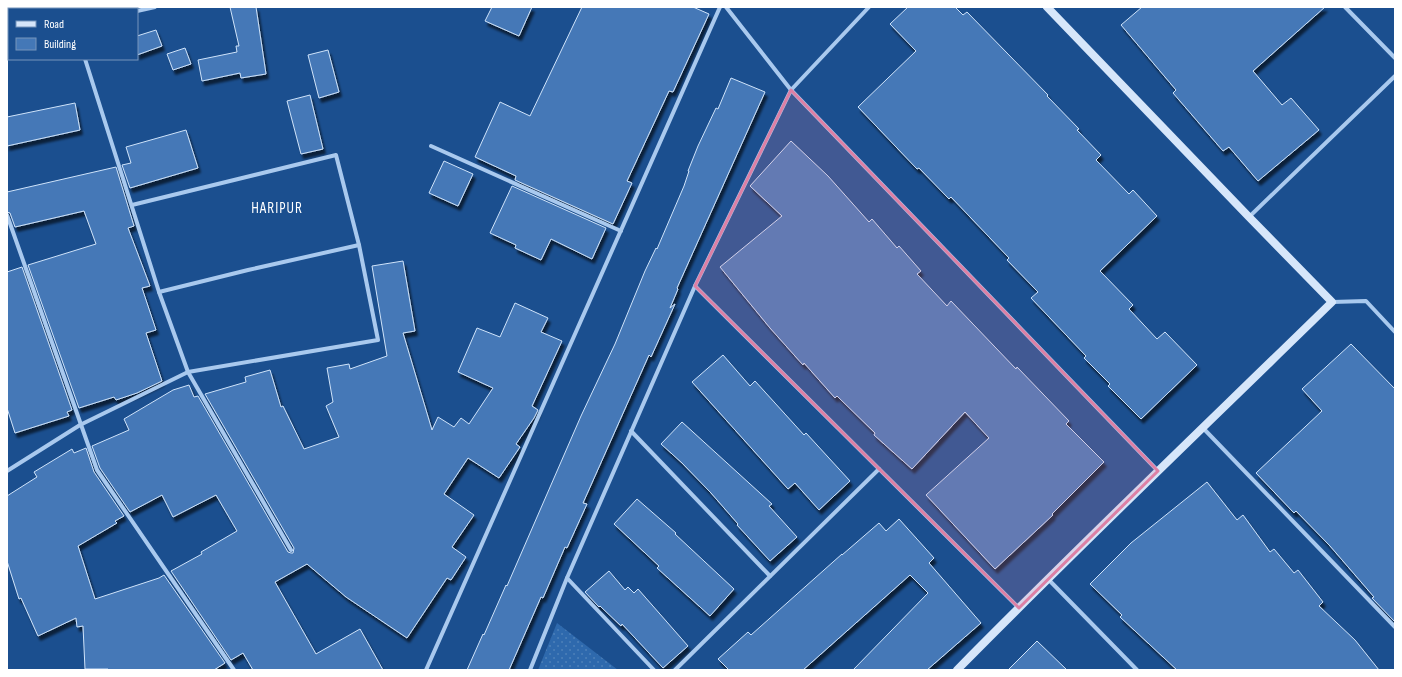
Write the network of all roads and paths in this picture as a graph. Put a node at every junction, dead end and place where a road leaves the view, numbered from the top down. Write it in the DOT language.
graph roads {
  1 [pos="155,7"];
  2 [pos="720,7"];
  3 [pos="726,7"];
  4 [pos="869,7"];
  5 [pos="1047,7"];
  6 [pos="1345,7"];
  7 [pos="138,11"];
  8 [pos="1395,58"];
  9 [pos="85,60"];
  10 [pos="1395,76"];
  11 [pos="791,90"];
  12 [pos="431,146"];
  13 [pos="132,205"];
  14 [pos="7,215"];
  15 [pos="1249,217"];
  16 [pos="621,231"];
  17 [pos="359,246"];
  18 [pos="695,286"];
  19 [pos="159,292"];
  20 [pos="1332,302"];
  21 [pos="1395,332"];
  22 [pos="188,372"];
  23 [pos="80,425"];
  24 [pos="1203,428"];
  25 [pos="631,431"];
  26 [pos="879,469"];
  27 [pos="7,471"];
  28 [pos="1158,471"];
  29 [pos="291,550"];
  30 [pos="770,576"];
  31 [pos="567,578"];
  32 [pos="1048,579"];
  33 [pos="1019,608"];
  34 [pos="1395,627"];
  35 [pos="234,670"];
  36 [pos="426,670"];
  37 [pos="530,670"];
  38 [pos="654,670"];
  39 [pos="675,670"];
  40 [pos="958,670"];
  41 [pos="1138,670"];
  1 -- 7 [label="street"];
  2 -- 16 [label="street"];
  3 -- 11 [label="street"];
  4 -- 11 [label="street"];
  5 -- 15 [label="street"];
  6 -- 8 [label="street"];
  9 -- 13 [label="street"];
  10 -- 15 [label="street"];
  11 -- 18 [label="street"];
  11 -- 28 [label="street"];
  12 -- 16 [label="street"];
  13 -- 17 [label="street"];
  13 -- 19 [label="street"];
  14 -- 23 [label="street"];
  15 -- 20 [label="street"];
  16 -- 36 [label="street"];
  17 -- 19 [label="street"];
  17 -- 22 [label="street"];
  18 -- 25 [label="street"];
  18 -- 26 [label="street"];
  19 -- 22 [label="street"];
  20 -- 21 [label="street"];
  20 -- 24 [label="street"];
  22 -- 23 [label="street"];
  22 -- 29 [label="street"];
  23 -- 27 [label="street"];
  23 -- 35 [label="street"];
  24 -- 28 [label="street"];
  24 -- 34 [label="street"];
  25 -- 30 [label="street"];
  25 -- 31 [label="street"];
  26 -- 30 [label="street"];
  26 -- 33 [label="street"];
  28 -- 32 [label="street"];
  30 -- 39 [label="street"];
  31 -- 37 [label="street"];
  31 -- 38 [label="street"];
  32 -- 33 [label="street"];
  32 -- 41 [label="street"];
  33 -- 40 [label="street"];
}
